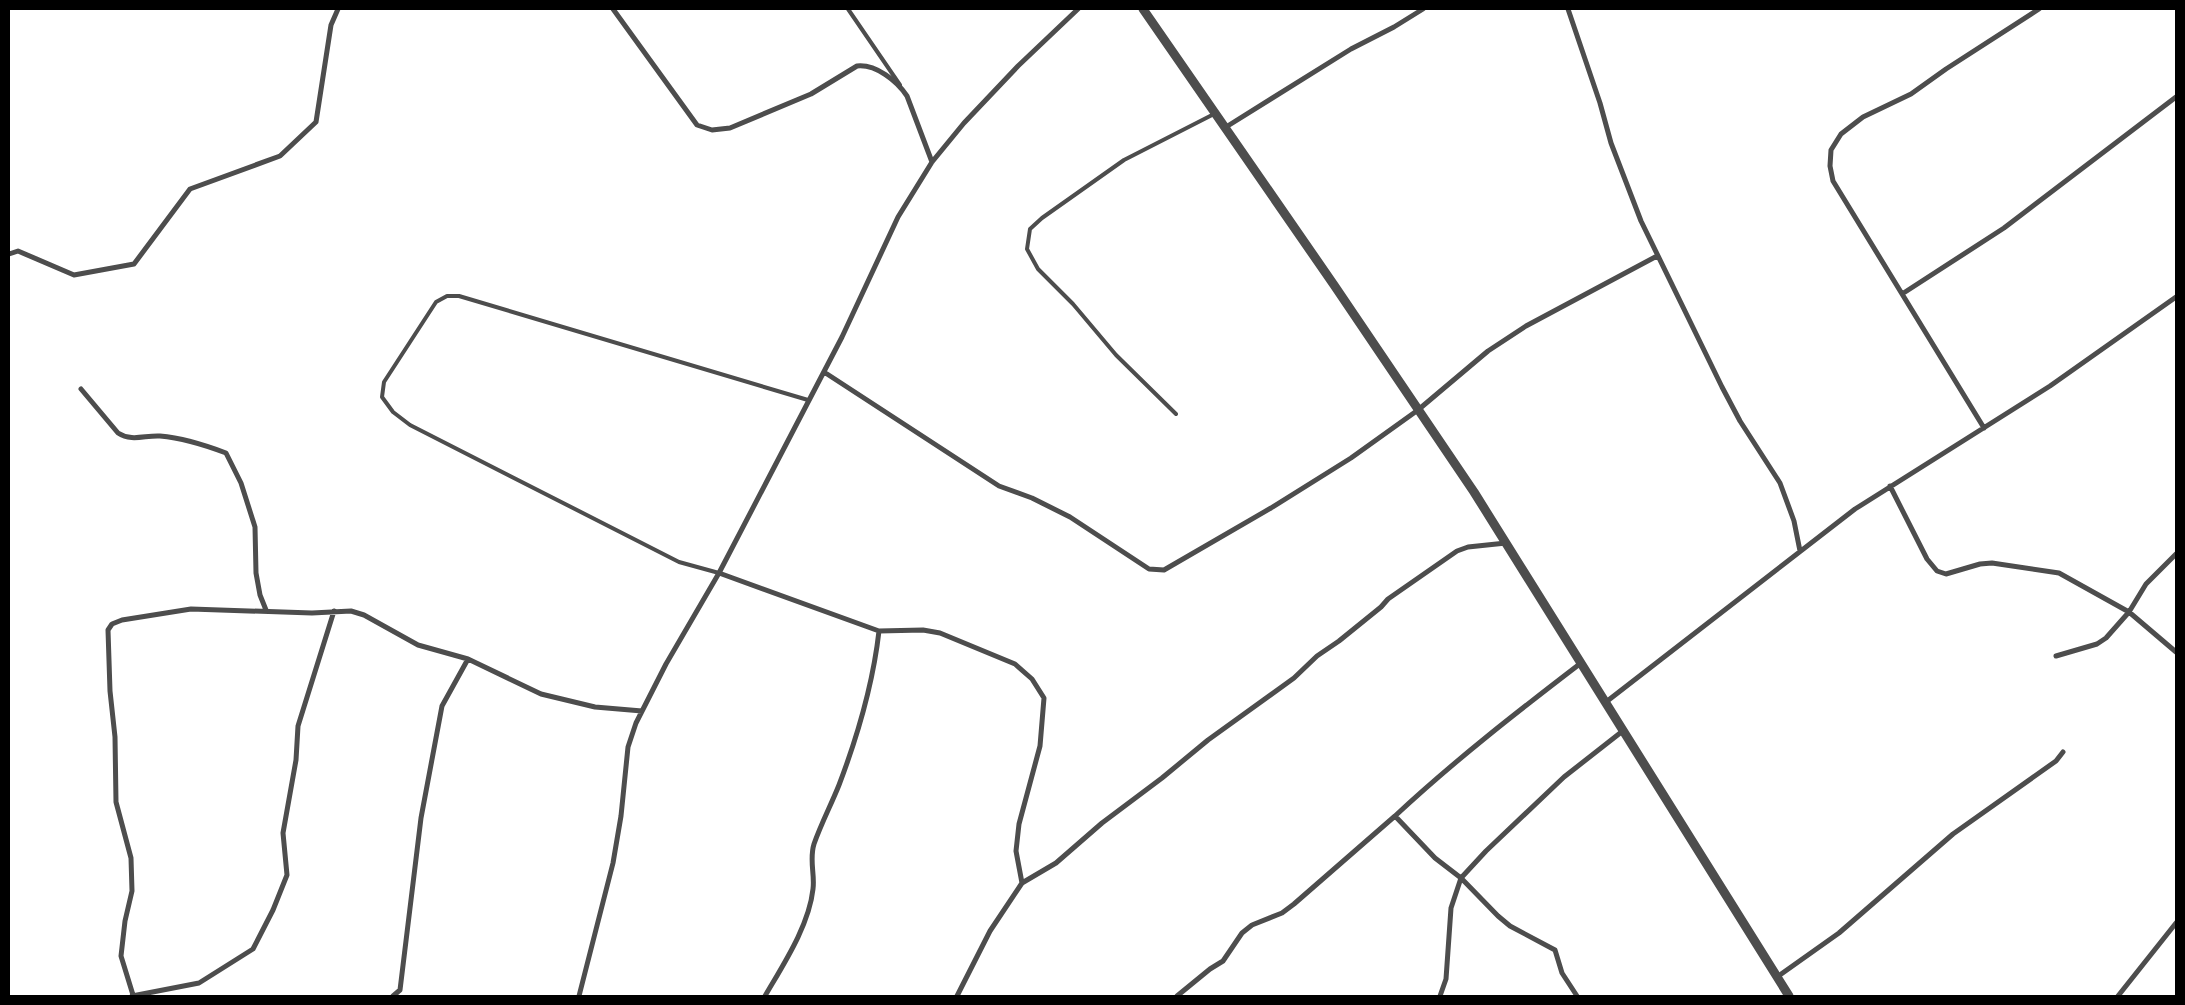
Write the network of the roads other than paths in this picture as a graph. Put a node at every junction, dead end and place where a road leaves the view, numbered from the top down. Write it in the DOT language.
graph roads {
  1 [pos="338,9"];
  2 [pos="613,9"];
  3 [pos="848,9"];
  4 [pos="1078,9"];
  5 [pos="1143,9"];
  6 [pos="1423,9"];
  7 [pos="1568,9"];
  8 [pos="2039,9"];
  9 [pos="902,87"];
  10 [pos="2176,97"];
  11 [pos="1216,113"];
  12 [pos="1226,127"];
  13 [pos="932,162"];
  14 [pos="9,254"];
  15 [pos="1657,256"];
  16 [pos="1902,294"];
  17 [pos="2176,297"];
  18 [pos="824,372"];
  19 [pos="81,389"];
  20 [pos="808,400"];
  21 [pos="1418,410"];
  22 [pos="1176,414"];
  23 [pos="1984,428"];
  24 [pos="1890,486"];
  25 [pos="1506,543"];
  26 [pos="1800,551"];
  27 [pos="2176,554"];
  28 [pos="719,573"];
  29 [pos="266,610"];
  30 [pos="334,611"];
  31 [pos="2129,612"];
  32 [pos="879,631"];
  33 [pos="2176,652"];
  34 [pos="2056,656"];
  35 [pos="468,659"];
  36 [pos="1581,663"];
  37 [pos="1606,702"];
  38 [pos="642,710"];
  39 [pos="1624,730"];
  40 [pos="2063,752"];
  41 [pos="1395,816"];
  42 [pos="1461,878"];
  43 [pos="1022,883"];
  44 [pos="2176,923"];
  45 [pos="1777,977"];
  46 [pos="132,996"];
  47 [pos="393,996"];
  48 [pos="579,996"];
  49 [pos="765,996"];
  50 [pos="957,996"];
  51 [pos="1177,996"];
  52 [pos="1440,996"];
  53 [pos="1577,996"];
  54 [pos="1790,996"];
  55 [pos="2118,996"];
  1 -- 14 [label="street"];
  2 -- 9 [label="street"];
  3 -- 9 [label="lane"];
  4 -- 13 [label="street"];
  5 -- 11 [label="street"];
  6 -- 12 [label="street"];
  7 -- 15 [label="street"];
  8 -- 16 [label="street"];
  9 -- 13 [label="street"];
  10 -- 16 [label="street"];
  11 -- 12 [label="street"];
  11 -- 22 [label="lane"];
  12 -- 21 [label="street"];
  13 -- 18 [label="street"];
  15 -- 21 [label="street"];
  15 -- 26 [label="street"];
  16 -- 23 [label="street"];
  17 -- 23 [label="street"];
  18 -- 20 [label="street"];
  18 -- 21 [label="street"];
  19 -- 29 [label="street"];
  20 -- 28 [label="street"];
  20 -- 28 [label="lane"];
  21 -- 25 [label="street"];
  23 -- 24 [label="street"];
  24 -- 26 [label="street"];
  24 -- 31 [label="street"];
  25 -- 36 [label="street"];
  25 -- 43 [label="street"];
  26 -- 37 [label="street"];
  27 -- 31 [label="street"];
  28 -- 32 [label="street"];
  28 -- 38 [label="street"];
  29 -- 30 [label="street"];
  29 -- 46 [label="street"];
  30 -- 35 [label="street"];
  30 -- 46 [label="street"];
  31 -- 33 [label="street"];
  31 -- 34 [label="street"];
  32 -- 43 [label="street"];
  32 -- 49 [label="street"];
  35 -- 38 [label="street"];
  35 -- 47 [label="street"];
  36 -- 37 [label="street"];
  36 -- 41 [label="street"];
  37 -- 39 [label="street"];
  38 -- 48 [label="street"];
  39 -- 42 [label="street"];
  39 -- 45 [label="street"];
  40 -- 45 [label="street"];
  41 -- 42 [label="street"];
  41 -- 51 [label="street"];
  42 -- 52 [label="street"];
  42 -- 53 [label="street"];
  43 -- 50 [label="street"];
  44 -- 55 [label="street"];
  45 -- 54 [label="street"];
}
